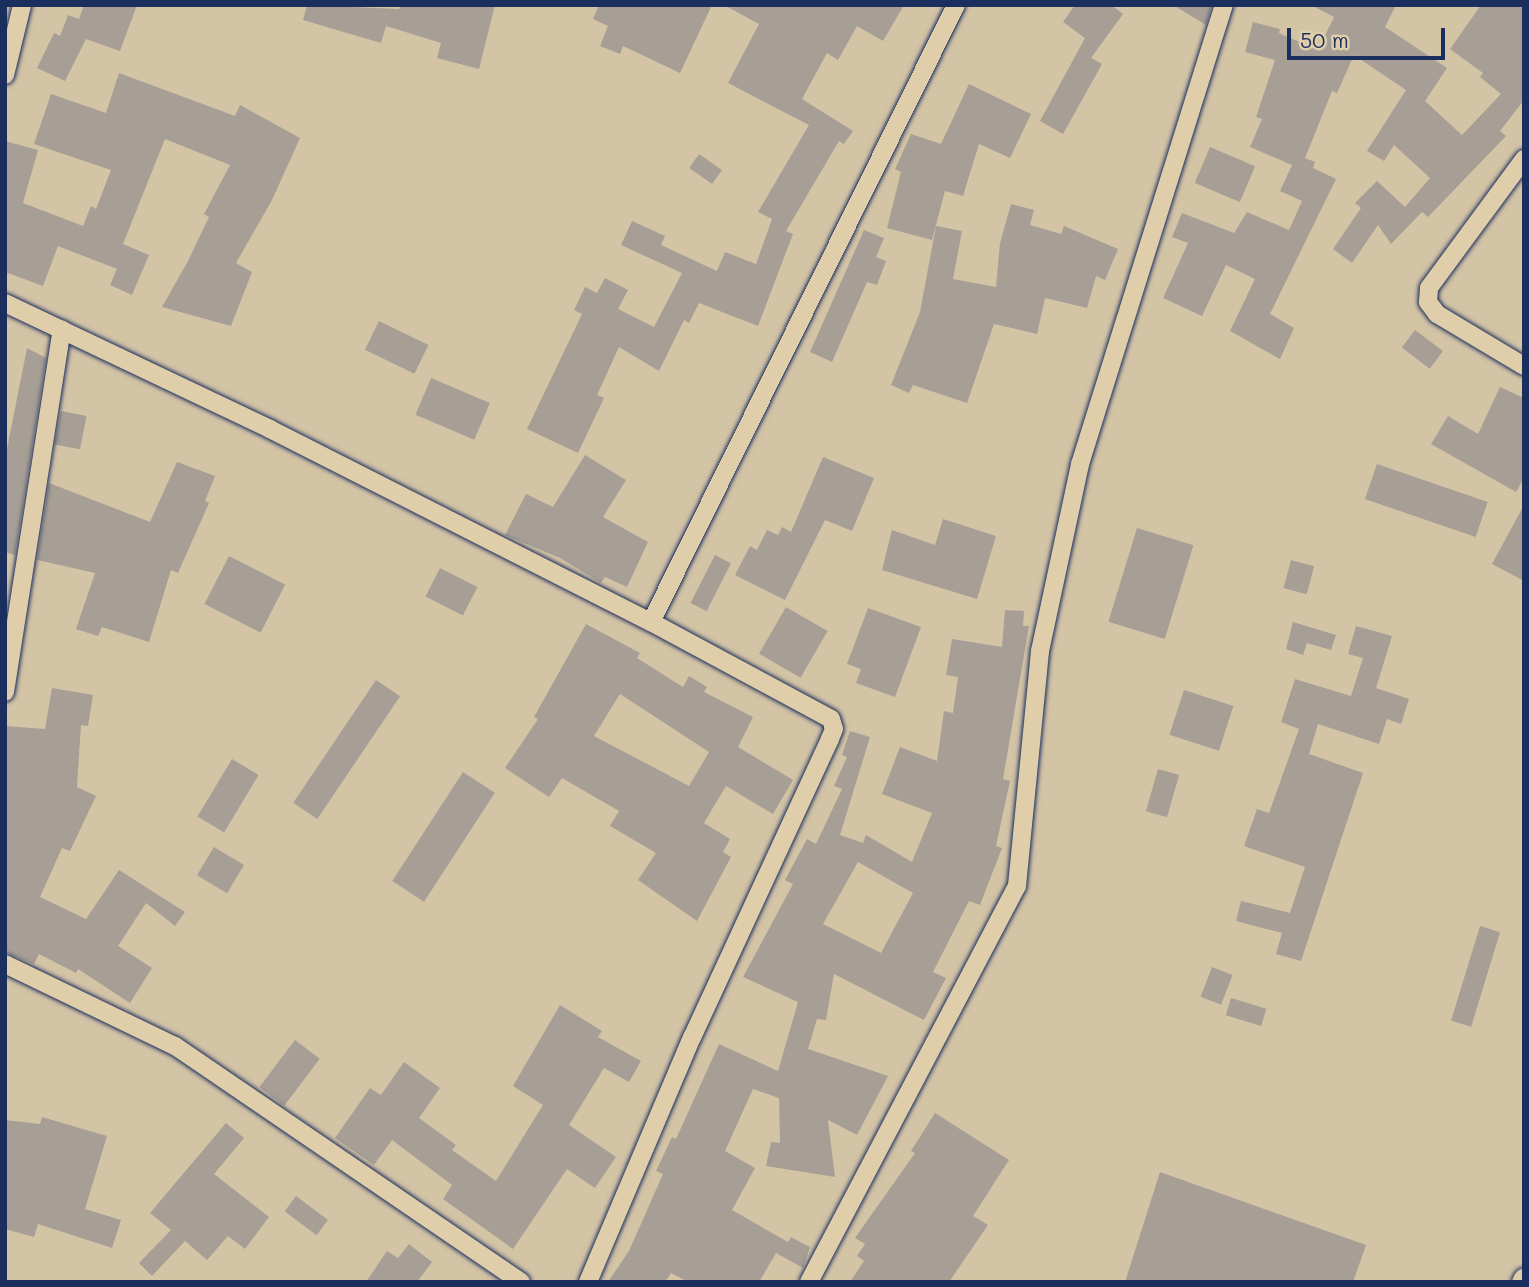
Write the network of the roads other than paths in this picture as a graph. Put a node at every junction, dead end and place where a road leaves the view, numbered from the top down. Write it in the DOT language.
graph roads {
  1 [pos="22,5"];
  2 [pos="956,5"];
  3 [pos="1224,5"];
  4 [pos="5,75"];
  5 [pos="1524,159"];
  6 [pos="5,303"];
  7 [pos="62,329"];
  8 [pos="1524,366"];
  9 [pos="651,622"];
  10 [pos="5,692"];
  11 [pos="5,964"];
  12 [pos="521,1282"];
  13 [pos="588,1282"];
  14 [pos="809,1282"];
  1 -- 4 [label="street"];
  2 -- 9 [label="street"];
  3 -- 14 [label="street"];
  5 -- 8 [label="street"];
  6 -- 7 [label="street"];
  7 -- 9 [label="street"];
  7 -- 10 [label="street"];
  9 -- 13 [label="street"];
  11 -- 12 [label="street"];
}
